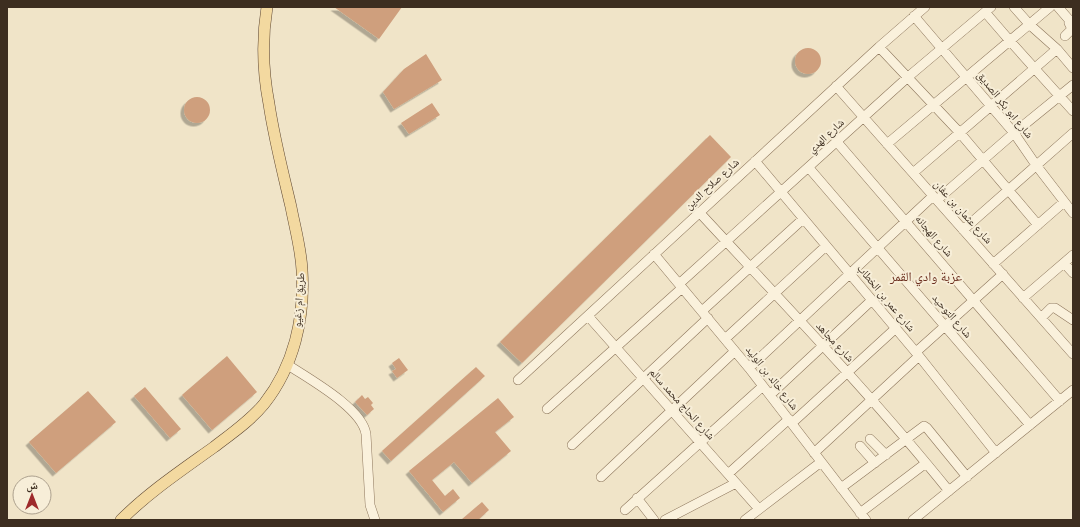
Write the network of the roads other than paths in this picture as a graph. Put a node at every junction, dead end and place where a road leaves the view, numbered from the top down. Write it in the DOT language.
graph roads {
  1 [pos="267,7"];
  2 [pos="925,7"];
  3 [pos="1014,7"];
  4 [pos="1050,7"];
  5 [pos="1058,7"];
  6 [pos="988,9"];
  7 [pos="914,16"];
  8 [pos="1072,21"];
  9 [pos="1030,24"];
  10 [pos="1065,36"];
  11 [pos="1010,41"];
  12 [pos="879,47"];
  13 [pos="942,48"];
  14 [pos="1057,49"];
  15 [pos="1035,68"];
  16 [pos="1073,68"];
  17 [pos="908,77"];
  18 [pos="966,77"];
  19 [pos="1073,85"];
  20 [pos="836,86"];
  21 [pos="1060,96"];
  22 [pos="934,105"];
  23 [pos="991,105"];
  24 [pos="1073,111"];
  25 [pos="863,117"];
  26 [pos="960,133"];
  27 [pos="1014,133"];
  28 [pos="1073,134"];
  29 [pos="837,142"];
  30 [pos="887,144"];
  31 [pos="984,160"];
  32 [pos="755,161"];
  33 [pos="1036,165"];
  34 [pos="809,168"];
  35 [pos="913,173"];
  36 [pos="1008,190"];
  37 [pos="781,192"];
  38 [pos="935,198"];
  39 [pos="1064,202"];
  40 [pos="699,212"];
  41 [pos="1073,213"];
  42 [pos="803,219"];
  43 [pos="906,222"];
  44 [pos="1038,225"];
  45 [pos="964,230"];
  46 [pos="726,241"];
  47 [pos="826,246"];
  48 [pos="878,248"];
  49 [pos="654,254"];
  50 [pos="1073,255"];
  51 [pos="1064,263"];
  52 [pos="993,264"];
  53 [pos="750,268"];
  54 [pos="850,273"];
  55 [pos="1073,273"];
  56 [pos="1002,274"];
  57 [pos="681,286"];
  58 [pos="774,294"];
  59 [pos="1023,298"];
  60 [pos="872,300"];
  61 [pos="973,300"];
  62 [pos="705,315"];
  63 [pos="588,316"];
  64 [pos="1041,318"];
  65 [pos="799,320"];
  66 [pos="1073,320"];
  67 [pos="945,326"];
  68 [pos="896,328"];
  69 [pos="725,339"];
  70 [pos="823,346"];
  71 [pos="616,347"];
  72 [pos="735,351"];
  73 [pos="918,354"];
  74 [pos="1073,354"];
  75 [pos="288,365"];
  76 [pos="749,368"];
  77 [pos="847,373"];
  78 [pos="643,378"];
  79 [pos="518,380"];
  80 [pos="763,386"];
  81 [pos="1073,390"];
  82 [pos="770,395"];
  83 [pos="872,400"];
  84 [pos="1060,401"];
  85 [pos="547,410"];
  86 [pos="672,410"];
  87 [pos="791,421"];
  88 [pos="1030,425"];
  89 [pos="870,439"];
  90 [pos="907,439"];
  91 [pos="700,442"];
  92 [pos="572,445"];
  93 [pos="860,446"];
  94 [pos="814,453"];
  95 [pos="996,453"];
  96 [pos="886,455"];
  97 [pos="821,462"];
  98 [pos="875,463"];
  99 [pos="926,463"];
  100 [pos="728,474"];
  101 [pos="601,477"];
  102 [pos="967,477"];
  103 [pos="736,483"];
  104 [pos="841,488"];
  105 [pos="949,491"];
  106 [pos="637,498"];
  107 [pos="759,509"];
  108 [pos="625,510"];
  109 [pos="863,516"];
  110 [pos="121,520"];
  111 [pos="375,520"];
  112 [pos="654,520"];
  113 [pos="665,520"];
  114 [pos="745,520"];
  115 [pos="913,520"];
  1 -- 75 [label="main road, طريق ام زغيو"];
  2 -- 7 [label="street, شارع صلاح الدين"];
  3 -- 9 [label="street"];
  4 -- 9 [label="street"];
  5 -- 8 [label="street"];
  6 -- 11 [label="street"];
  6 -- 13 [label="street, شارع الهدي"];
  7 -- 12 [label="street, شارع صلاح الدين"];
  7 -- 13 [label="street, شارع ابو بكر الصديق"];
  8 -- 10 [label="street"];
  9 -- 11 [label="street"];
  9 -- 14 [label="street"];
  11 -- 15 [label="street"];
  11 -- 18 [label="street"];
  12 -- 17 [label="street"];
  12 -- 20 [label="street, شارع صلاح الدين"];
  13 -- 17 [label="street, شارع الهدي"];
  13 -- 18 [label="street, شارع ابو بكر الصديق"];
  14 -- 15 [label="street"];
  14 -- 16 [label="street"];
  15 -- 21 [label="street"];
  15 -- 23 [label="street"];
  17 -- 22 [label="street"];
  17 -- 25 [label="street, شارع الهدي"];
  18 -- 22 [label="street"];
  18 -- 23 [label="street, شارع ابو بكر الصديق"];
  19 -- 21 [label="street"];
  20 -- 25 [label="street, شارع عثمان بن عفان"];
  20 -- 32 [label="street, شارع صلاح الدين"];
  21 -- 24 [label="street"];
  21 -- 27 [label="street"];
  22 -- 26 [label="street"];
  22 -- 30 [label="street"];
  23 -- 26 [label="street"];
  23 -- 27 [label="street, شارع ابو بكر الصديق"];
  25 -- 29 [label="street, شارع الهدي"];
  25 -- 30 [label="street, شارع عثمان بن عفان"];
  26 -- 31 [label="street"];
  26 -- 35 [label="street"];
  27 -- 31 [label="street"];
  27 -- 33 [label="street, شارع ابو بكر الصديق"];
  28 -- 33 [label="street"];
  29 -- 34 [label="street, شارع الهدي"];
  29 -- 43 [label="street, شارع الهجانه"];
  30 -- 35 [label="street, شارع عثمان بن عفان"];
  31 -- 36 [label="street"];
  31 -- 38 [label="street"];
  32 -- 37 [label="street, شارع عمر بن الخطاب"];
  32 -- 40 [label="street, شارع صلاح الدين"];
  33 -- 36 [label="street"];
  33 -- 39 [label="street, شارع ابو بكر الصديق"];
  34 -- 37 [label="street, شارع الهدي"];
  34 -- 48 [label="street, شارع التوحيد"];
  35 -- 38 [label="street, شارع عثمان بن عفان"];
  36 -- 44 [label="street"];
  36 -- 45 [label="street"];
  37 -- 42 [label="street, شارع عمر بن الخطاب"];
  37 -- 46 [label="street, شارع الهدي"];
  38 -- 43 [label="street"];
  38 -- 45 [label="street, شارع عثمان بن عفان"];
  39 -- 41 [label="street, شارع ابو بكر الصديق"];
  39 -- 44 [label="street"];
  40 -- 46 [label="street, شارع مجاهد"];
  40 -- 49 [label="street, شارع صلاح الدين"];
  42 -- 47 [label="street, شارع عمر بن الخطاب"];
  42 -- 53 [label="street"];
  43 -- 48 [label="street"];
  43 -- 61 [label="street, شارع الهجانه"];
  44 -- 52 [label="street"];
  45 -- 52 [label="street, شارع عثمان بن عفان"];
  46 -- 53 [label="street, شارع مجاهد"];
  46 -- 57 [label="street, شارع الهدي"];
  47 -- 54 [label="street, شارع عمر بن الخطاب"];
  47 -- 58 [label="street"];
  48 -- 54 [label="street"];
  48 -- 67 [label="street, شارع التوحيد"];
  49 -- 57 [label="street, شارع خالد بن الوليد"];
  49 -- 63 [label="street, شارع صلاح الدين"];
  50 -- 51 [label="street"];
  51 -- 55 [label="street"];
  51 -- 59 [label="street"];
  52 -- 56 [label="street, شارع عثمان بن عفان"];
  53 -- 58 [label="street, شارع مجاهد"];
  53 -- 62 [label="street"];
  54 -- 60 [label="street, شارع عمر بن الخطاب"];
  54 -- 65 [label="street"];
  56 -- 59 [label="street, شارع عثمان بن عفان"];
  56 -- 61 [label="street"];
  57 -- 62 [label="street, شارع خالد بن الوليد"];
  57 -- 71 [label="street, شارع الهدي"];
  58 -- 65 [label="street, شارع مجاهد"];
  58 -- 69 [label="street"];
  59 -- 64 [label="street, شارع عثمان بن عفان"];
  60 -- 68 [label="street, شارع عمر بن الخطاب"];
  60 -- 70 [label="street"];
  61 -- 67 [label="street"];
  61 -- 84 [label="street, شارع الهجانه"];
  62 -- 69 [label="street, شارع خالد بن الوليد"];
  62 -- 78 [label="street"];
  63 -- 71 [label="street, شارع الحاج محمد سالم"];
  63 -- 79 [label="street, شارع صلاح الدين"];
  64 -- 66 [label="street"];
  64 -- 74 [label="street, شارع عثمان بن عفان"];
  65 -- 70 [label="street, شارع مجاهد"];
  65 -- 76 [label="street"];
  67 -- 73 [label="street"];
  67 -- 88 [label="street, شارع التوحيد"];
  68 -- 73 [label="street, شارع عمر بن الخطاب"];
  68 -- 77 [label="street"];
  69 -- 72 [label="street, شارع خالد بن الوليد"];
  70 -- 77 [label="street, شارع مجاهد"];
  70 -- 82 [label="street"];
  71 -- 78 [label="street, شارع الحاج محمد سالم"];
  71 -- 85 [label="street, شارع الهدي"];
  72 -- 76 [label="street, شارع خالد بن الوليد"];
  72 -- 86 [label="street"];
  73 -- 83 [label="street"];
  73 -- 95 [label="street, شارع عمر بن الخطاب"];
  75 -- 110 [label="main road, طريق ام زغيو"];
  75 -- 111 [label="street"];
  76 -- 80 [label="street, شارع خالد بن الوليد"];
  77 -- 83 [label="street, شارع مجاهد"];
  77 -- 87 [label="street"];
  78 -- 86 [label="street, شارع الحاج محمد سالم"];
  78 -- 92 [label="street"];
  80 -- 82 [label="street, شارع خالد بن الوليد"];
  80 -- 91 [label="street"];
  81 -- 84 [label="street"];
  82 -- 87 [label="street, شارع خالد بن الوليد"];
  83 -- 90 [label="street, شارع مجاهد"];
  83 -- 94 [label="street"];
  84 -- 88 [label="street"];
  86 -- 91 [label="street, شارع الحاج محمد سالم"];
  86 -- 101 [label="street"];
  87 -- 94 [label="street, شارع خالد بن الوليد"];
  87 -- 100 [label="street"];
  88 -- 95 [label="street"];
  89 -- 96 [label="street"];
  90 -- 96 [label="street"];
  90 -- 99 [label="street, شارع مجاهد"];
  90 -- 102 [label="street"];
  91 -- 100 [label="street, شارع الحاج محمد سالم"];
  91 -- 106 [label="street"];
  93 -- 98 [label="street"];
  94 -- 97 [label="street, شارع خالد بن الوليد"];
  95 -- 102 [label="street"];
  96 -- 98 [label="street"];
  97 -- 104 [label="street, شارع خالد بن الوليد"];
  97 -- 107 [label="street"];
  98 -- 104 [label="street"];
  99 -- 105 [label="street, شارع مجاهد"];
  99 -- 109 [label="street"];
  100 -- 103 [label="street, شارع الحاج محمد سالم"];
  102 -- 105 [label="street"];
  103 -- 107 [label="street, شارع الحاج محمد سالم"];
  103 -- 113 [label="street"];
  104 -- 109 [label="street, شارع خالد بن الوليد"];
  105 -- 115 [label="street"];
  106 -- 108 [label="street"];
  106 -- 112 [label="street"];
  107 -- 114 [label="street"];
}
